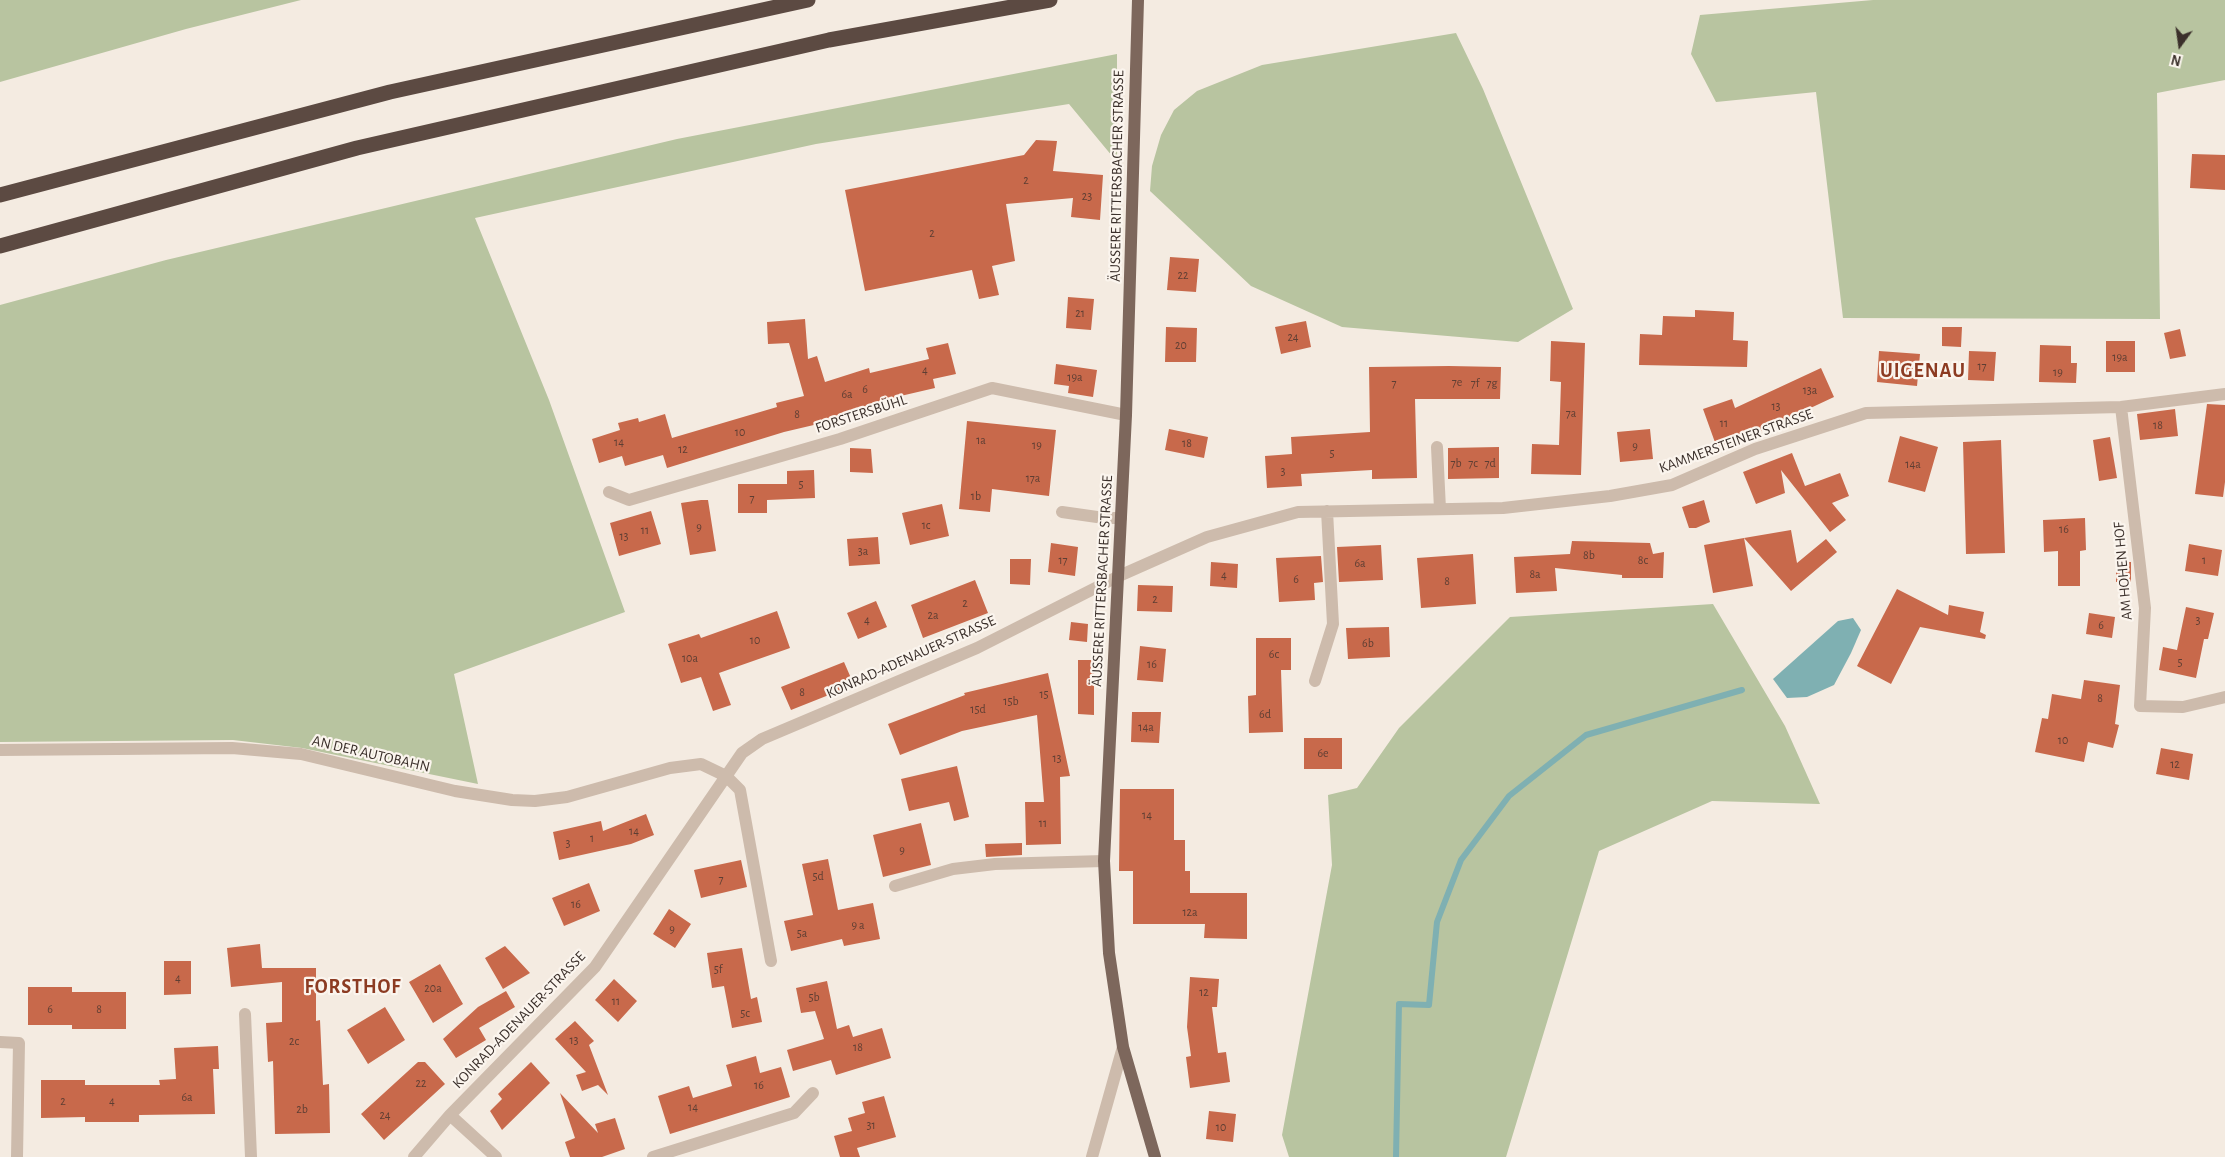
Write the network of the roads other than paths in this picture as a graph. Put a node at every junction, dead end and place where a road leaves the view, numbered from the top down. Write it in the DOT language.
graph roads {
  1 [pos="808,0"];
  2 [pos="1050,0"];
  3 [pos="1138,0"];
  4 [pos="0,195"];
  5 [pos="0,246"];
  6 [pos="2225,394"];
  7 [pos="2121,407"];
  8 [pos="1126,415"];
  9 [pos="1437,448"];
  10 [pos="609,492"];
  11 [pos="1440,509"];
  12 [pos="1327,511"];
  13 [pos="1062,512"];
  14 [pos="1121,518"];
  15 [pos="1118,576"];
  16 [pos="1315,681"];
  17 [pos="2225,697"];
  18 [pos="0,750"];
  19 [pos="726,776"];
  20 [pos="1104,861"];
  21 [pos="895,886"];
  22 [pos="771,962"];
  23 [pos="245,1014"];
  24 [pos="0,1042"];
  25 [pos="1123,1047"];
  26 [pos="813,1093"];
  27 [pos="450,1115"];
  28 [pos="17,1157"];
  29 [pos="251,1157"];
  30 [pos="414,1157"];
  31 [pos="496,1157"];
  32 [pos="653,1157"];
  33 [pos="1092,1157"];
  34 [pos="1154,1157"];
  1 -- 4 [label="highway"];
  2 -- 5 [label="highway"];
  3 -- 8 [label="main road, ÄUSSERE RITTERSBACHER STRASSE"];
  6 -- 7 [label="street, KAMMERSTEINER STRASSE"];
  7 -- 11 [label="street, KAMMERSTEINER STRASSE"];
  7 -- 17 [label="street, AM HOHEN HOF"];
  8 -- 10 [label="street, FORSTERSBÜHL"];
  8 -- 14 [label="main road, ÄUSSERE RITTERSBACHER STRASSE"];
  9 -- 11 [label="street"];
  11 -- 12 [label="street, KAMMERSTEINER STRASSE"];
  12 -- 15 [label="street, KAMMERSTEINER STRASSE"];
  12 -- 16 [label="street"];
  13 -- 14 [label="street"];
  14 -- 15 [label="main road, ÄUSSERE RITTERSBACHER STRASSE"];
  15 -- 19 [label="street, KONRAD-ADENAUER-STRASSE"];
  15 -- 20 [label="main road, ÄUSSERE RITTERSBACHER STRASSE"];
  18 -- 19 [label="street, AN DER AUTOBAHN"];
  19 -- 22 [label="street"];
  19 -- 27 [label="street, KONRAD-ADENAUER-STRASSE"];
  20 -- 21 [label="street"];
  20 -- 25 [label="main road, ÄUSSERE RITTERSBACHER STRASSE"];
  23 -- 29 [label="street"];
  24 -- 28 [label="street"];
  25 -- 33 [label="street"];
  25 -- 34 [label="main road, ÄUSSERE RITTERSBACHER STRASSE"];
  26 -- 32 [label="street"];
  27 -- 30 [label="street, KONRAD-ADENAUER-STRASSE"];
  27 -- 31 [label="street"];
}
